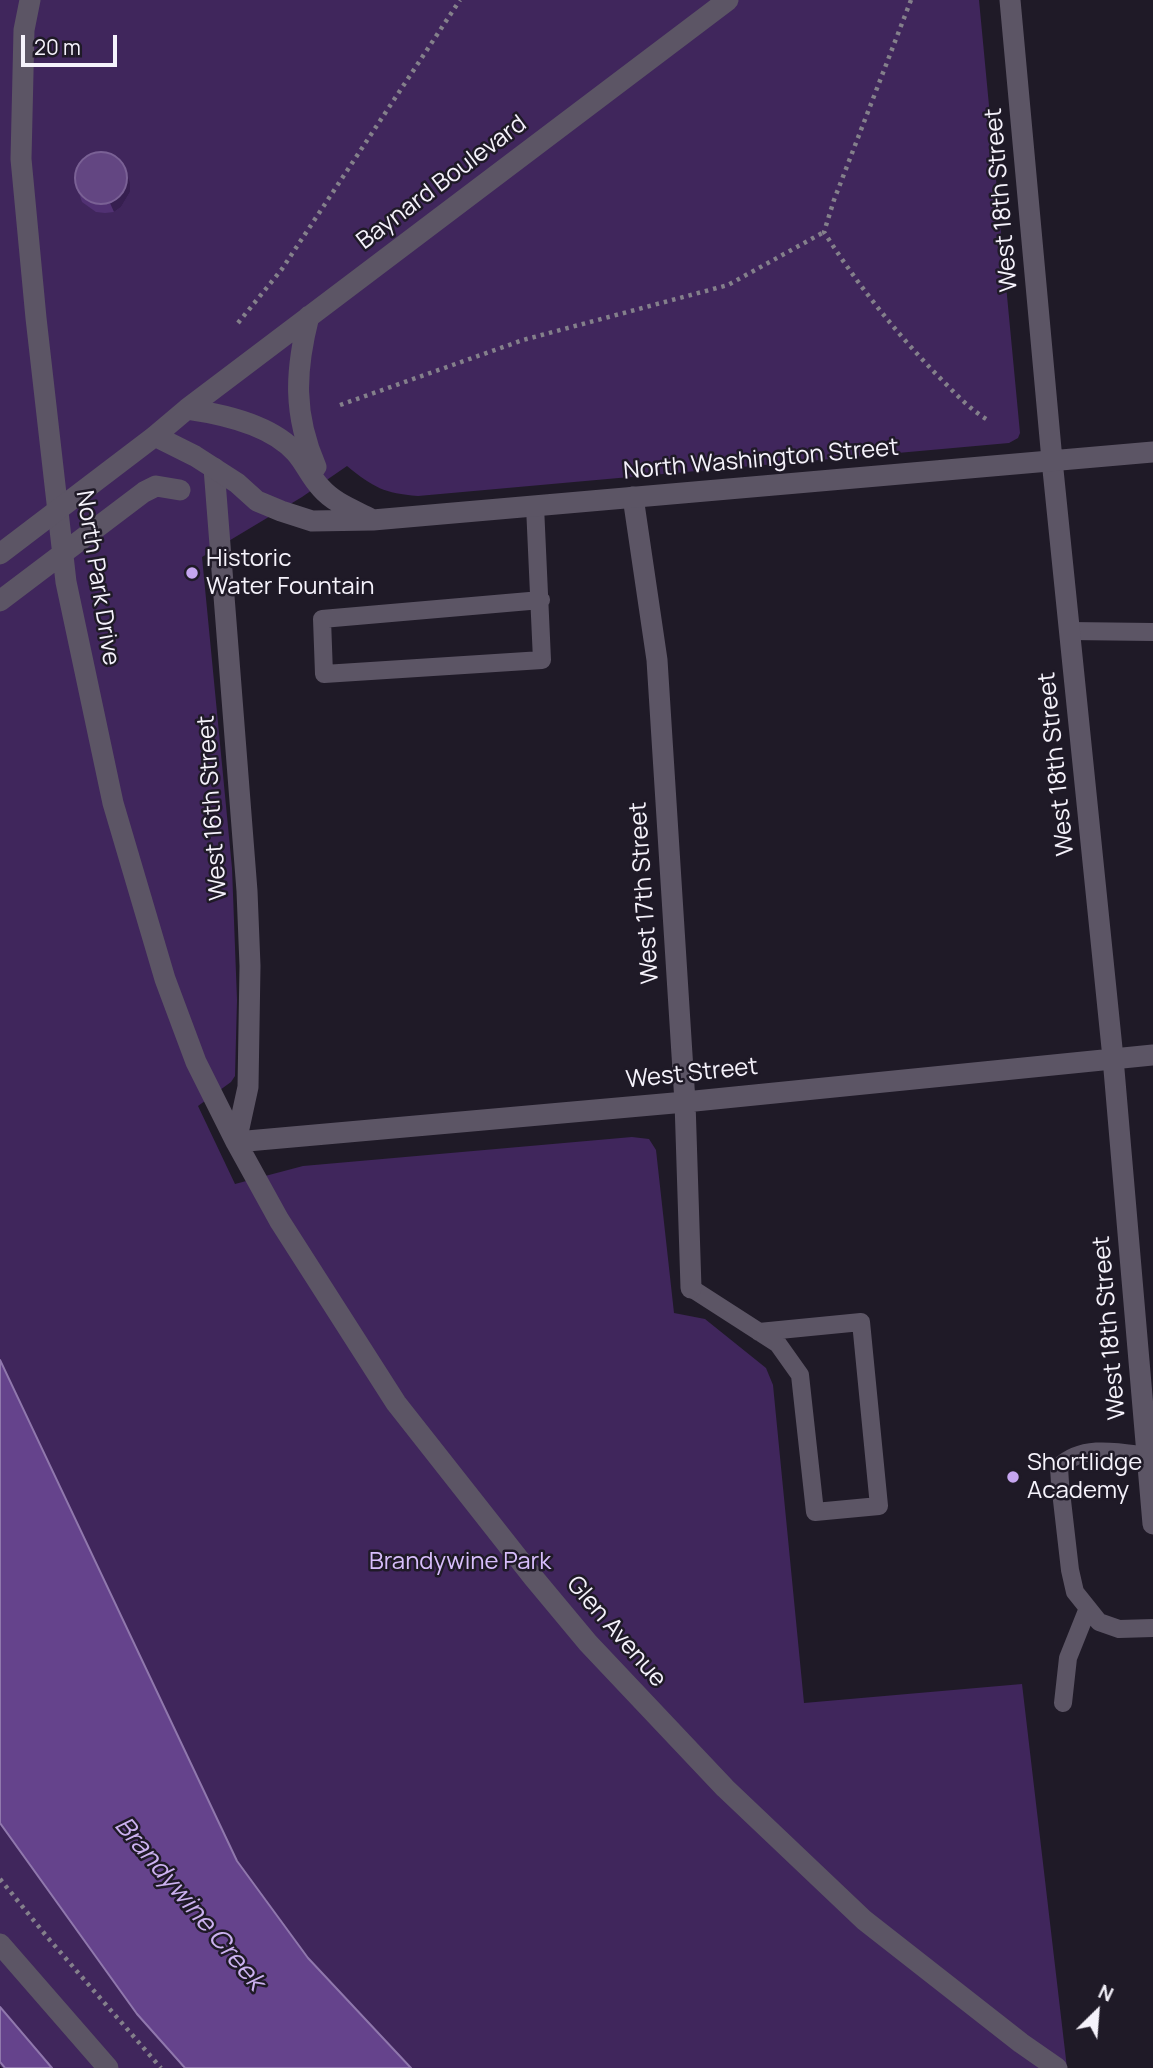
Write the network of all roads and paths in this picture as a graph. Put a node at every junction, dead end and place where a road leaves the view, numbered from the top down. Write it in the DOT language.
graph roads {
  1 [pos="30,0"];
  2 [pos="460,0"];
  3 [pos="728,0"];
  4 [pos="911,0"];
  5 [pos="1010,0"];
  6 [pos="824,232"];
  7 [pos="309,316"];
  8 [pos="238,323"];
  9 [pos="340,405"];
  10 [pos="187,409"];
  11 [pos="988,420"];
  12 [pos="155,436"];
  13 [pos="1153,452"];
  14 [pos="1052,460"];
  15 [pos="214,468"];
  16 [pos="180,489"];
  17 [pos="633,497"];
  18 [pos="333,500"];
  19 [pos="535,506"];
  20 [pos="373,520"];
  21 [pos="0,554"];
  22 [pos="541,600"];
  23 [pos="0,601"];
  24 [pos="1070,631"];
  25 [pos="1153,632"];
  26 [pos="1153,1055"];
  27 [pos="1114,1058"];
  28 [pos="685,1102"];
  29 [pos="236,1142"];
  30 [pos="691,1288"];
  31 [pos="759,1332"];
  32 [pos="1147,1456"];
  33 [pos="1153,1524"];
  34 [pos="1088,1608"];
  35 [pos="1153,1628"];
  36 [pos="1063,1703"];
  37 [pos="0,1879"];
  38 [pos="0,1944"];
  39 [pos="108,2068"];
  40 [pos="161,2068"];
  41 [pos="1057,2068"];
  1 -- 29 [label="street, North Park Drive"];
  2 -- 8 [label="path"];
  3 -- 7 [label="street, Baynard Boulevard"];
  4 -- 6 [label="path"];
  5 -- 14 [label="street, West 18th Street"];
  6 -- 9 [label="path"];
  6 -- 11 [label="path"];
  7 -- 10 [label="street, Baynard Boulevard"];
  7 -- 18 [label="street"];
  10 -- 12 [label="street"];
  10 -- 18 [label="street"];
  12 -- 15 [label="street, North Washington Street"];
  12 -- 21 [label="street"];
  13 -- 14 [label="street, North Washington Street"];
  14 -- 17 [label="street, North Washington Street"];
  14 -- 24 [label="street, West 18th Street"];
  15 -- 20 [label="street, North Washington Street"];
  15 -- 29 [label="street, West 16th Street"];
  16 -- 23 [label="street"];
  17 -- 19 [label="street, North Washington Street"];
  17 -- 28 [label="street, West 17th Street"];
  18 -- 20 [label="street"];
  19 -- 20 [label="street, North Washington Street"];
  19 -- 22 [label="lane"];
  22 -- 22 [label="lane"];
  24 -- 25 [label="lane"];
  24 -- 27 [label="street, West 18th Street"];
  26 -- 27 [label="street, West Street"];
  27 -- 28 [label="street, West Street"];
  27 -- 32 [label="street, West 18th Street"];
  28 -- 29 [label="street, West Street"];
  28 -- 30 [label="street, West 17th Street"];
  29 -- 41 [label="street, Glen Avenue"];
  30 -- 31 [label="lane"];
  31 -- 31 [label="lane"];
  32 -- 33 [label="street, West 18th Street"];
  32 -- 34 [label="lane"];
  34 -- 35 [label="lane"];
  34 -- 36 [label="lane"];
  37 -- 40 [label="path"];
  38 -- 39 [label="street"];
}
